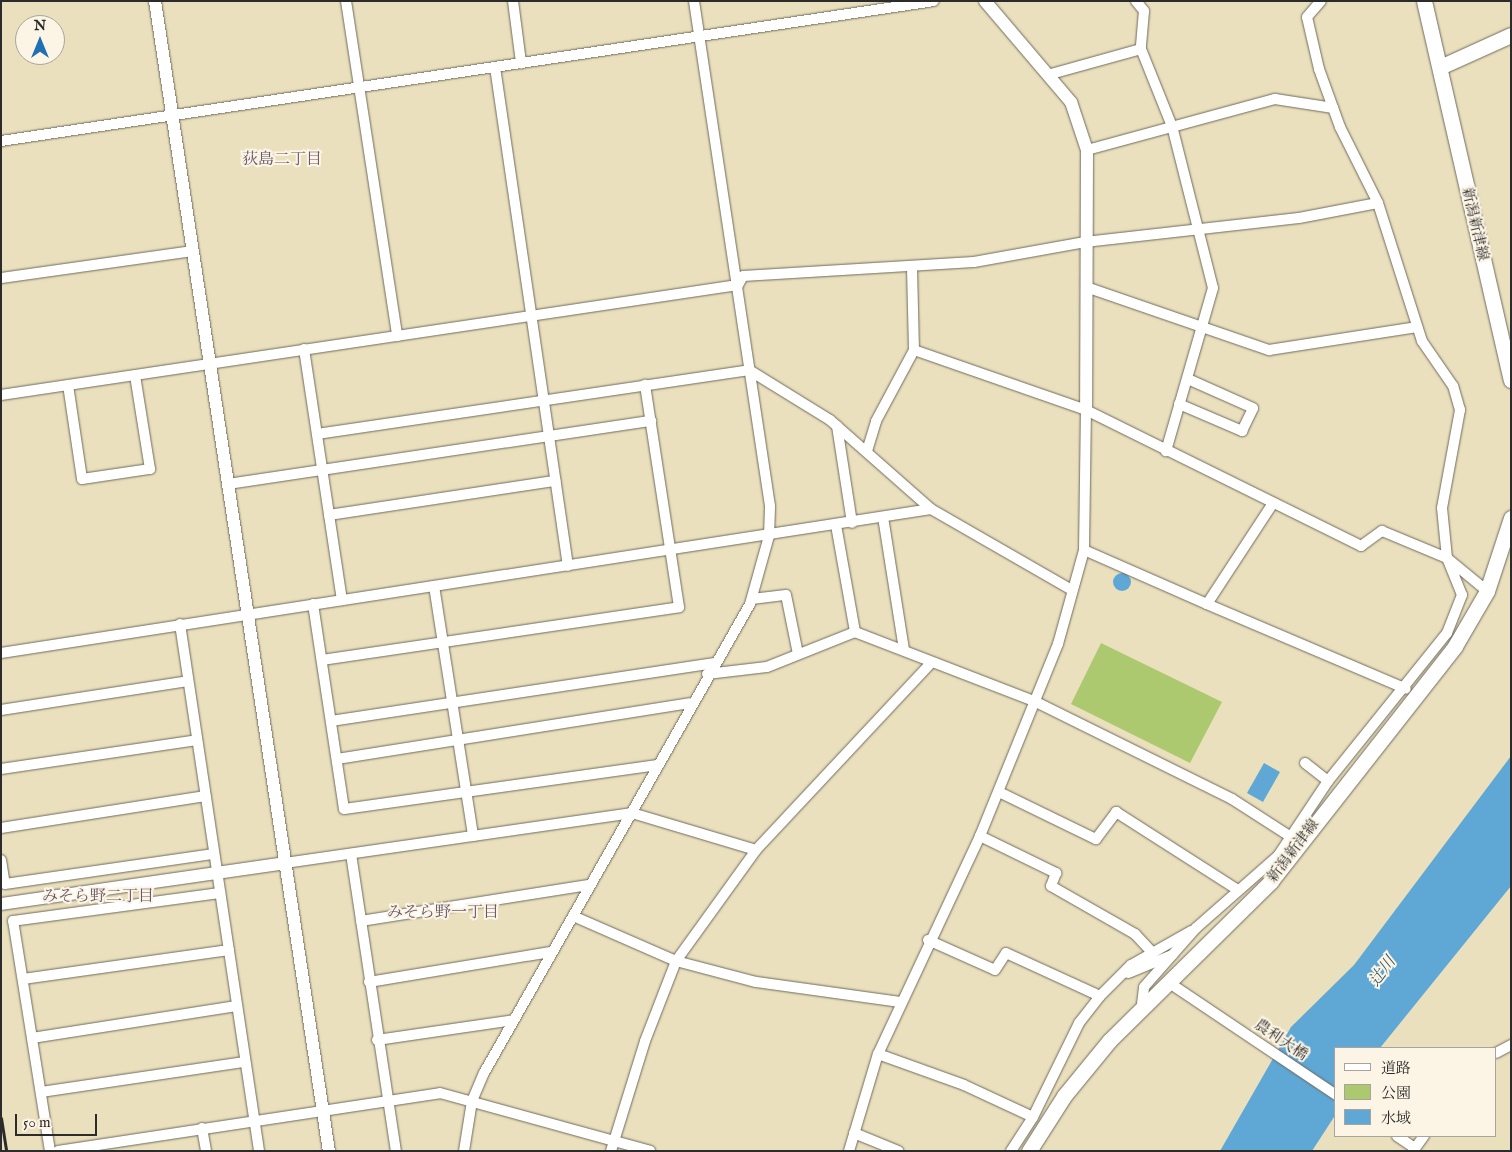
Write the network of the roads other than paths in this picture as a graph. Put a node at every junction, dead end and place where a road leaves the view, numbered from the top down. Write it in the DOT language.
graph roads {
  1 [pos="155,1"];
  2 [pos="346,1"];
  3 [pos="513,1"];
  4 [pos="694,1"];
  5 [pos="934,1"];
  6 [pos="986,1"];
  7 [pos="1136,1"];
  8 [pos="1321,1"];
  9 [pos="1424,1"];
  10 [pos="1511,35"];
  11 [pos="700,36"];
  12 [pos="1141,49"];
  13 [pos="521,63"];
  14 [pos="496,67"];
  15 [pos="1440,67"];
  16 [pos="1051,74"];
  17 [pos="361,87"];
  18 [pos="1333,108"];
  19 [pos="172,116"];
  20 [pos="1172,126"];
  21 [pos="1,141"];
  22 [pos="1087,150"];
  23 [pos="1378,203"];
  24 [pos="1200,228"];
  25 [pos="1085,242"];
  26 [pos="193,251"];
  27 [pos="912,268"];
  28 [pos="1,278"];
  29 [pos="738,285"];
  30 [pos="1086,287"];
  31 [pos="530,316"];
  32 [pos="1203,324"];
  33 [pos="1417,327"];
  34 [pos="397,336"];
  35 [pos="304,349"];
  36 [pos="914,350"];
  37 [pos="210,364"];
  38 [pos="749,370"];
  39 [pos="135,374"];
  40 [pos="1188,379"];
  41 [pos="1511,380"];
  42 [pos="68,385"];
  43 [pos="645,385"];
  44 [pos="1,395"];
  45 [pos="543,400"];
  46 [pos="1179,404"];
  47 [pos="1086,410"];
  48 [pos="651,421"];
  49 [pos="837,426"];
  50 [pos="317,434"];
  51 [pos="548,437"];
  52 [pos="867,451"];
  53 [pos="1166,451"];
  54 [pos="322,470"];
  55 [pos="555,481"];
  56 [pos="228,484"];
  57 [pos="1273,503"];
  58 [pos="931,509"];
  59 [pos="329,515"];
  60 [pos="883,517"];
  61 [pos="1511,518"];
  62 [pos="852,523"];
  63 [pos="836,525"];
  64 [pos="769,536"];
  65 [pos="1084,550"];
  66 [pos="670,551"];
  67 [pos="1447,558"];
  68 [pos="568,566"];
  69 [pos="434,586"];
  70 [pos="1072,590"];
  71 [pos="1488,591"];
  72 [pos="752,599"];
  73 [pos="342,600"];
  74 [pos="313,604"];
  75 [pos="1207,604"];
  76 [pos="248,614"];
  77 [pos="180,624"];
  78 [pos="855,632"];
  79 [pos="1447,632"];
  80 [pos="442,642"];
  81 [pos="904,650"];
  82 [pos="1,653"];
  83 [pos="798,654"];
  84 [pos="322,660"];
  85 [pos="715,663"];
  86 [pos="930,664"];
  87 [pos="707,674"];
  88 [pos="188,681"];
  89 [pos="1406,689"];
  90 [pos="1034,701"];
  91 [pos="452,703"];
  92 [pos="690,704"];
  93 [pos="1,710"];
  94 [pos="331,721"];
  95 [pos="457,739"];
  96 [pos="197,740"];
  97 [pos="337,759"];
  98 [pos="1306,763"];
  99 [pos="658,765"];
  100 [pos="1,769"];
  101 [pos="1332,787"];
  102 [pos="999,792"];
  103 [pos="466,793"];
  104 [pos="206,796"];
  105 [pos="632,813"];
  106 [pos="1,828"];
  107 [pos="472,836"];
  108 [pos="980,836"];
  109 [pos="1292,837"];
  110 [pos="756,850"];
  111 [pos="214,854"];
  112 [pos="351,854"];
  113 [pos="1278,856"];
  114 [pos="1,860"];
  115 [pos="285,863"];
  116 [pos="217,872"];
  117 [pos="1271,881"];
  118 [pos="588,885"];
  119 [pos="1238,890"];
  120 [pos="220,893"];
  121 [pos="1,904"];
  122 [pos="573,916"];
  123 [pos="361,921"];
  124 [pos="1196,928"];
  125 [pos="928,940"];
  126 [pos="229,950"];
  127 [pos="551,952"];
  128 [pos="1178,952"];
  129 [pos="1154,953"];
  130 [pos="676,961"];
  131 [pos="23,979"];
  132 [pos="1113,980"];
  133 [pos="369,982"];
  134 [pos="1168,982"];
  135 [pos="1100,996"];
  136 [pos="901,1002"];
  137 [pos="1142,1004"];
  138 [pos="237,1006"];
  139 [pos="514,1020"];
  140 [pos="32,1038"];
  141 [pos="377,1040"];
  142 [pos="1511,1045"];
  143 [pos="1497,1052"];
  144 [pos="878,1054"];
  145 [pos="245,1062"];
  146 [pos="41,1092"];
  147 [pos="1334,1094"];
  148 [pos="386,1098"];
  149 [pos="472,1101"];
  150 [pos="323,1109"];
  151 [pos="1033,1117"];
  152 [pos="254,1120"];
  153 [pos="202,1128"];
  154 [pos="854,1133"];
  155 [pos="1423,1137"];
  156 [pos="1400,1138"];
  157 [pos="614,1139"];
  158 [pos="1414,1150"];
  159 [pos="50,1151"];
  160 [pos="58,1151"];
  161 [pos="206,1151"];
  162 [pos="259,1151"];
  163 [pos="329,1151"];
  164 [pos="396,1151"];
  165 [pos="464,1151"];
  166 [pos="611,1151"];
  167 [pos="650,1151"];
  168 [pos="849,1151"];
  169 [pos="898,1151"];
  170 [pos="1011,1151"];
  171 [pos="1029,1151"];
  1 -- 19 [label="street"];
  2 -- 17 [label="street"];
  3 -- 13 [label="street"];
  4 -- 11 [label="street"];
  5 -- 11 [label="street"];
  6 -- 16 [label="street"];
  7 -- 12 [label="street"];
  8 -- 18 [label="street"];
  9 -- 15 [label="main road, 新潟新津線"];
  10 -- 15 [label="main road"];
  11 -- 13 [label="street"];
  11 -- 29 [label="street"];
  12 -- 16 [label="street"];
  12 -- 20 [label="street"];
  13 -- 14 [label="street"];
  14 -- 17 [label="street"];
  14 -- 31 [label="street"];
  15 -- 41 [label="main road, 新潟新津線"];
  16 -- 22 [label="street"];
  17 -- 19 [label="street"];
  17 -- 34 [label="street"];
  18 -- 20 [label="street"];
  18 -- 23 [label="street"];
  19 -- 21 [label="street"];
  19 -- 26 [label="street"];
  20 -- 22 [label="street"];
  20 -- 24 [label="street"];
  22 -- 25 [label="street"];
  23 -- 24 [label="street"];
  23 -- 33 [label="street"];
  24 -- 25 [label="street"];
  24 -- 32 [label="street"];
  25 -- 27 [label="street"];
  25 -- 30 [label="street"];
  26 -- 28 [label="street"];
  26 -- 37 [label="street"];
  27 -- 29 [label="street"];
  27 -- 36 [label="street"];
  29 -- 31 [label="street"];
  29 -- 38 [label="street"];
  30 -- 32 [label="street"];
  30 -- 47 [label="street"];
  31 -- 34 [label="street"];
  31 -- 45 [label="street"];
  32 -- 33 [label="street"];
  32 -- 40 [label="street"];
  33 -- 67 [label="street"];
  34 -- 35 [label="street"];
  35 -- 37 [label="street"];
  35 -- 50 [label="street"];
  36 -- 47 [label="street"];
  36 -- 52 [label="street"];
  37 -- 39 [label="street"];
  37 -- 56 [label="street"];
  38 -- 43 [label="street"];
  38 -- 49 [label="street"];
  38 -- 64 [label="street"];
  39 -- 42 [label="street"];
  39 -- 42 [label="street"];
  40 -- 46 [label="street"];
  40 -- 46 [label="street"];
  42 -- 44 [label="street"];
  43 -- 45 [label="street"];
  43 -- 48 [label="street"];
  45 -- 50 [label="street"];
  45 -- 51 [label="street"];
  46 -- 53 [label="street"];
  47 -- 53 [label="street"];
  47 -- 65 [label="street"];
  48 -- 51 [label="street"];
  48 -- 66 [label="street"];
  49 -- 52 [label="street"];
  49 -- 62 [label="street"];
  50 -- 54 [label="street"];
  51 -- 54 [label="street"];
  51 -- 55 [label="street"];
  52 -- 58 [label="street"];
  53 -- 57 [label="street"];
  54 -- 56 [label="street"];
  54 -- 59 [label="street"];
  55 -- 59 [label="street"];
  55 -- 68 [label="street"];
  56 -- 76 [label="street"];
  57 -- 67 [label="street"];
  57 -- 75 [label="street"];
  58 -- 60 [label="street"];
  58 -- 70 [label="street"];
  59 -- 73 [label="street"];
  60 -- 62 [label="street"];
  60 -- 81 [label="street"];
  61 -- 71 [label="main road, 新潟新津線"];
  62 -- 63 [label="street"];
  63 -- 64 [label="street"];
  63 -- 78 [label="street"];
  64 -- 66 [label="street"];
  64 -- 72 [label="street"];
  65 -- 70 [label="street"];
  65 -- 75 [label="street"];
  66 -- 68 [label="street"];
  66 -- 80 [label="street"];
  67 -- 71 [label="street"];
  67 -- 79 [label="street"];
  68 -- 69 [label="street"];
  69 -- 73 [label="street"];
  69 -- 80 [label="street"];
  70 -- 90 [label="street"];
  71 -- 79 [label="street"];
  71 -- 101 [label="main road, 新潟新津線"];
  72 -- 83 [label="street"];
  72 -- 85 [label="street"];
  73 -- 74 [label="street"];
  74 -- 76 [label="street"];
  74 -- 84 [label="street"];
  75 -- 89 [label="street"];
  76 -- 77 [label="street"];
  76 -- 115 [label="street"];
  77 -- 82 [label="street"];
  77 -- 88 [label="street"];
  78 -- 81 [label="street"];
  78 -- 83 [label="street"];
  79 -- 89 [label="street"];
  80 -- 84 [label="street"];
  80 -- 91 [label="street"];
  81 -- 86 [label="street"];
  83 -- 87 [label="street"];
  84 -- 94 [label="street"];
  85 -- 87 [label="street"];
  85 -- 91 [label="street"];
  86 -- 90 [label="street"];
  86 -- 110 [label="street"];
  87 -- 92 [label="street"];
  88 -- 93 [label="street"];
  88 -- 96 [label="street"];
  89 -- 101 [label="street"];
  90 -- 102 [label="street"];
  90 -- 109 [label="street"];
  91 -- 94 [label="street"];
  91 -- 95 [label="street"];
  92 -- 95 [label="street"];
  92 -- 99 [label="street"];
  94 -- 97 [label="street"];
  95 -- 97 [label="street"];
  95 -- 103 [label="street"];
  96 -- 100 [label="street"];
  96 -- 104 [label="street"];
  97 -- 103 [label="street"];
  98 -- 101 [label="street"];
  99 -- 103 [label="street"];
  99 -- 105 [label="street"];
  101 -- 109 [label="street"];
  101 -- 117 [label="main road, 新潟新津線"];
  102 -- 108 [label="street"];
  102 -- 119 [label="street"];
  103 -- 107 [label="street"];
  104 -- 106 [label="street"];
  104 -- 111 [label="street"];
  105 -- 107 [label="street"];
  105 -- 110 [label="street"];
  105 -- 118 [label="street"];
  107 -- 112 [label="street"];
  108 -- 125 [label="street"];
  108 -- 129 [label="street"];
  109 -- 113 [label="street"];
  110 -- 130 [label="street"];
  111 -- 114 [label="street"];
  111 -- 116 [label="street"];
  112 -- 115 [label="street"];
  112 -- 123 [label="street"];
  113 -- 117 [label="street"];
  113 -- 119 [label="street"];
  115 -- 116 [label="street"];
  115 -- 150 [label="street"];
  116 -- 120 [label="street"];
  116 -- 121 [label="street"];
  117 -- 134 [label="main road, 新潟新津線"];
  118 -- 122 [label="street"];
  118 -- 123 [label="street"];
  119 -- 124 [label="street"];
  120 -- 126 [label="street"];
  120 -- 131 [label="street"];
  122 -- 127 [label="street"];
  122 -- 130 [label="street"];
  123 -- 133 [label="street"];
  124 -- 128 [label="street"];
  124 -- 129 [label="street"];
  125 -- 135 [label="street"];
  125 -- 136 [label="street"];
  126 -- 131 [label="street"];
  126 -- 138 [label="street"];
  127 -- 133 [label="street"];
  127 -- 139 [label="street"];
  128 -- 132 [label="street"];
  128 -- 137 [label="street"];
  129 -- 132 [label="street"];
  130 -- 136 [label="street"];
  130 -- 157 [label="street"];
  131 -- 140 [label="street"];
  132 -- 135 [label="street"];
  133 -- 141 [label="street"];
  134 -- 137 [label="main road, 新潟新津線"];
  134 -- 147 [label="street, 農利大橋"];
  135 -- 151 [label="street"];
  136 -- 144 [label="street"];
  137 -- 171 [label="main road, 新潟新津線"];
  138 -- 140 [label="street"];
  138 -- 145 [label="street"];
  139 -- 141 [label="street"];
  139 -- 149 [label="street"];
  140 -- 146 [label="street"];
  141 -- 148 [label="street"];
  142 -- 143 [label="street"];
  144 -- 151 [label="street"];
  144 -- 154 [label="street"];
  145 -- 146 [label="street"];
  145 -- 152 [label="street"];
  146 -- 159 [label="street"];
  148 -- 149 [label="street"];
  148 -- 150 [label="street"];
  148 -- 164 [label="street"];
  149 -- 157 [label="street"];
  149 -- 165 [label="street"];
  150 -- 152 [label="street"];
  150 -- 163 [label="street"];
  151 -- 170 [label="street"];
  152 -- 153 [label="street"];
  152 -- 162 [label="street"];
  153 -- 160 [label="street"];
  153 -- 161 [label="street"];
  154 -- 168 [label="street"];
  154 -- 169 [label="street"];
  155 -- 158 [label="street"];
  156 -- 158 [label="street"];
  157 -- 166 [label="street"];
  157 -- 167 [label="street"];
}
